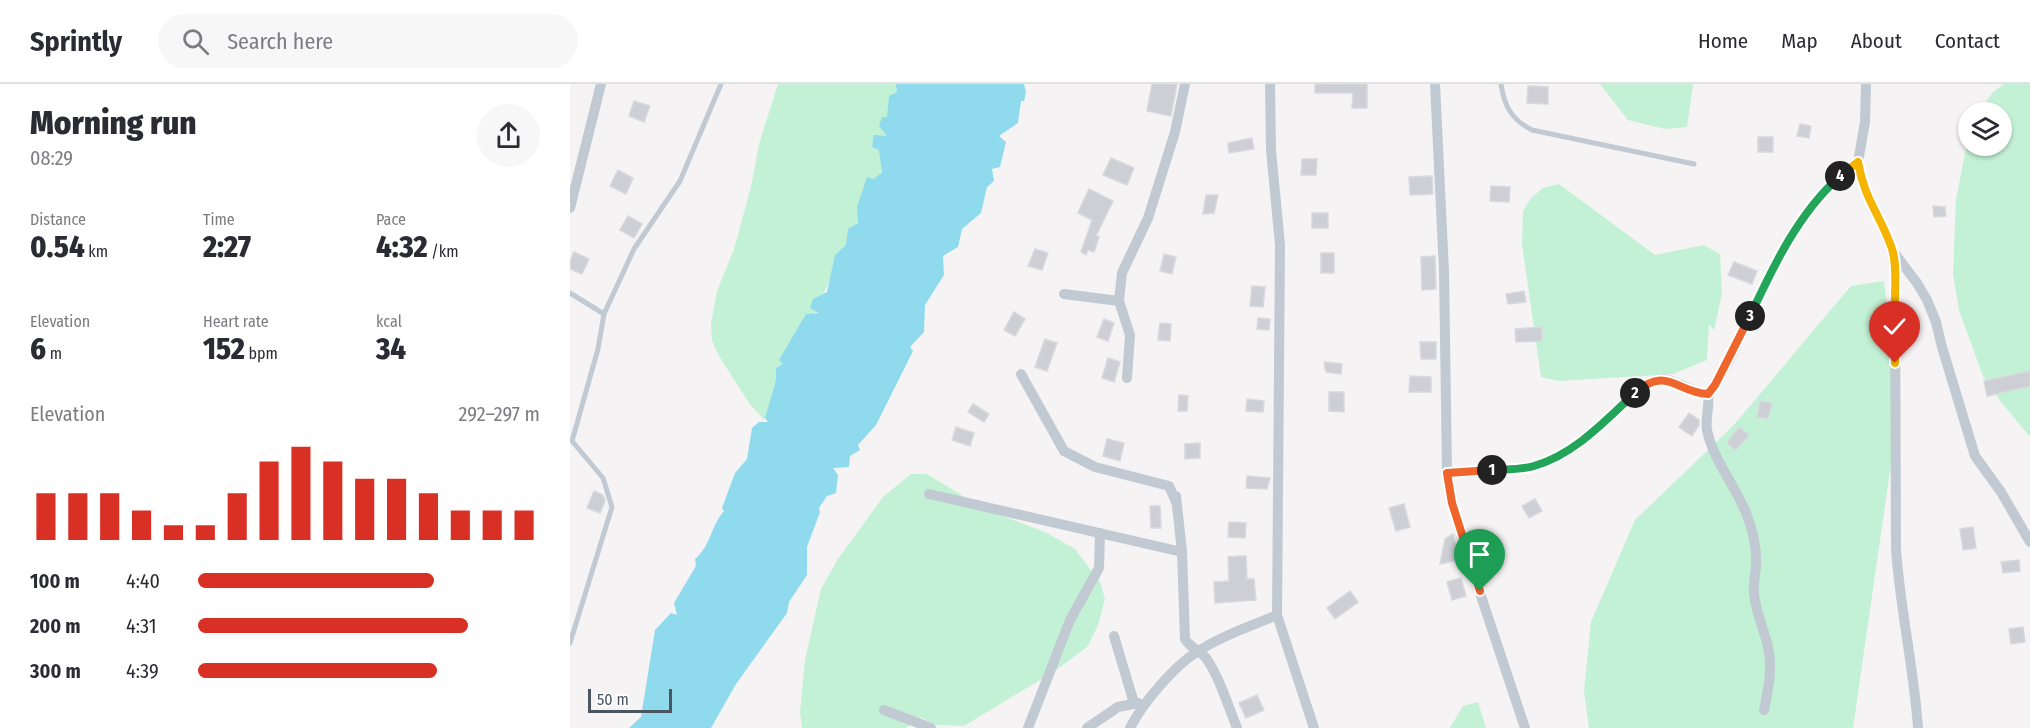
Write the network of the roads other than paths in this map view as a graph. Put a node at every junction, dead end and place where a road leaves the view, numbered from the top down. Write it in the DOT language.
graph roads {
  1 [pos="601,84"];
  2 [pos="721,84"];
  3 [pos="1185,84"];
  4 [pos="1270,84"];
  5 [pos="1435,84"];
  6 [pos="1502,84"];
  7 [pos="1866,84"];
  8 [pos="1858,162"];
  9 [pos="1694,164"];
  10 [pos="570,208"];
  11 [pos="1893,250"];
  12 [pos="570,293"];
  13 [pos="1064,294"];
  14 [pos="1119,301"];
  15 [pos="604,314"];
  16 [pos="1021,374"];
  17 [pos="1127,378"];
  18 [pos="1708,394"];
  19 [pos="1447,473"];
  20 [pos="929,494"];
  21 [pos="1100,533"];
  22 [pos="2030,542"];
  23 [pos="1182,552"];
  24 [pos="1276,615"];
  25 [pos="1114,636"];
  26 [pos="570,643"];
  27 [pos="1198,650"];
  28 [pos="1148,701"];
  29 [pos="1134,703"];
  30 [pos="884,710"];
  31 [pos="1764,710"];
  32 [pos="932,728"];
  33 [pos="1028,728"];
  34 [pos="1087,728"];
  35 [pos="1130,728"];
  36 [pos="1237,728"];
  37 [pos="1314,728"];
  38 [pos="1525,728"];
  39 [pos="1918,728"];
  1 -- 10 [label="street"];
  2 -- 15 [label="lane"];
  3 -- 14 [label="street"];
  4 -- 24 [label="street"];
  5 -- 19 [label="street"];
  6 -- 9 [label="lane"];
  7 -- 8 [label="street"];
  8 -- 11 [label="street"];
  8 -- 18 [label="street"];
  11 -- 22 [label="street"];
  11 -- 39 [label="street"];
  12 -- 15 [label="lane"];
  13 -- 14 [label="street"];
  14 -- 17 [label="street"];
  15 -- 26 [label="lane"];
  16 -- 23 [label="street"];
  18 -- 19 [label="street"];
  18 -- 31 [label="street"];
  19 -- 38 [label="street"];
  20 -- 21 [label="street"];
  21 -- 23 [label="street"];
  21 -- 33 [label="street"];
  23 -- 27 [label="street"];
  24 -- 27 [label="street"];
  24 -- 37 [label="street"];
  25 -- 29 [label="street"];
  27 -- 28 [label="street"];
  27 -- 36 [label="street"];
  28 -- 29 [label="street"];
  28 -- 35 [label="street"];
  29 -- 34 [label="street"];
  30 -- 32 [label="street"];
}
